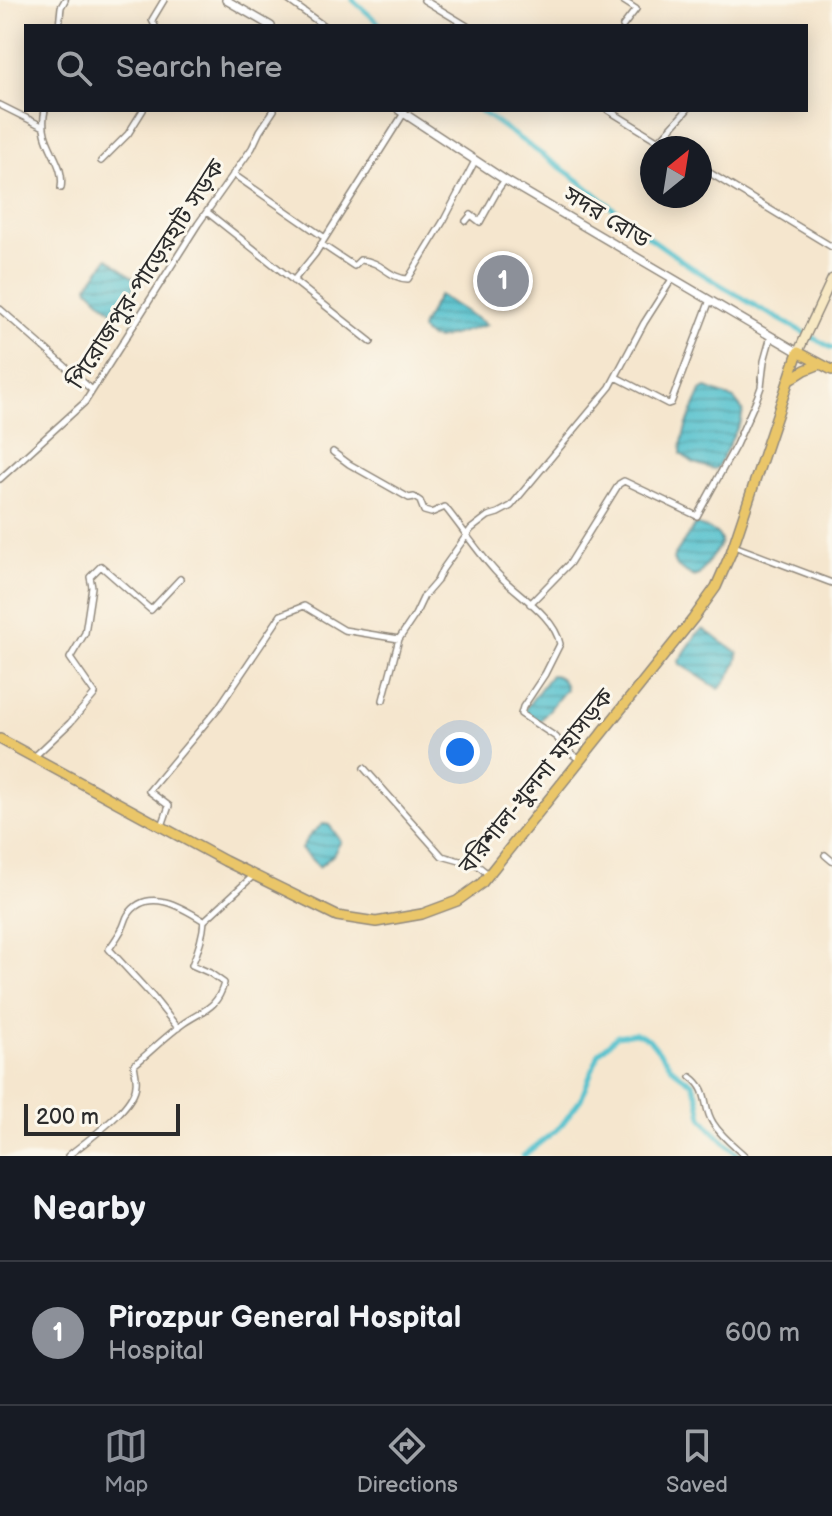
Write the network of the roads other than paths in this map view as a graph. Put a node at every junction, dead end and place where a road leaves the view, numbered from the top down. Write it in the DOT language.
graph roads {
  1 [pos="65,0"];
  2 [pos="164,0"];
  3 [pos="288,0"];
  4 [pos="424,0"];
  5 [pos="622,0"];
  6 [pos="229,1"];
  7 [pos="59,24"];
  8 [pos="154,24"];
  9 [pos="268,24"];
  10 [pos="321,24"];
  11 [pos="464,24"];
  12 [pos="625,24"];
  13 [pos="0,105"];
  14 [pos="45,112"];
  15 [pos="142,112"];
  16 [pos="273,112"];
  17 [pos="402,112"];
  18 [pos="413,112"];
  19 [pos="611,112"];
  20 [pos="685,112"];
  21 [pos="414,120"];
  22 [pos="42,126"];
  23 [pos="651,136"];
  24 [pos="664,136"];
  25 [pos="101,161"];
  26 [pos="475,161"];
  27 [pos="233,174"];
  28 [pos="712,175"];
  29 [pos="505,180"];
  30 [pos="61,188"];
  31 [pos="207,212"];
  32 [pos="466,221"];
  33 [pos="323,241"];
  34 [pos="832,247"];
  35 [pos="672,279"];
  36 [pos="832,279"];
  37 [pos="293,281"];
  38 [pos="710,300"];
  39 [pos="0,309"];
  40 [pos="771,336"];
  41 [pos="371,342"];
  42 [pos="798,352"];
  43 [pos="820,364"];
  44 [pos="832,370"];
  45 [pos="616,377"];
  46 [pos="788,382"];
  47 [pos="92,390"];
  48 [pos="333,452"];
  49 [pos="0,479"];
  50 [pos="466,535"];
  51 [pos="734,546"];
  52 [pos="180,579"];
  53 [pos="832,583"];
  54 [pos="530,604"];
  55 [pos="399,639"];
  56 [pos="383,700"];
  57 [pos="0,739"];
  58 [pos="34,757"];
  59 [pos="581,760"];
  60 [pos="364,768"];
  61 [pos="162,826"];
  62 [pos="825,855"];
  63 [pos="832,861"];
  64 [pos="254,875"];
  65 [pos="489,875"];
  66 [pos="204,921"];
  67 [pos="178,1028"];
  68 [pos="691,1077"];
  69 [pos="68,1156"];
  70 [pos="745,1156"];
  1 -- 7 [label="street"];
  2 -- 8 [label="street"];
  3 -- 10 [label="street"];
  4 -- 11 [label="street"];
  5 -- 12 [label="street"];
  6 -- 9 [label="street"];
  13 -- 22 [label="street"];
  14 -- 22 [label="street"];
  15 -- 25 [label="street"];
  16 -- 27 [label="street, পিরোজপুর-পাড়েরহাট সড়ক"];
  17 -- 21 [label="street, সদর রোড"];
  17 -- 33 [label="street"];
  18 -- 21 [label="street"];
  19 -- 23 [label="street"];
  20 -- 24 [label="street"];
  21 -- 26 [label="street, সদর রোড"];
  22 -- 30 [label="street"];
  26 -- 29 [label="street, সদর রোড"];
  26 -- 33 [label="street"];
  27 -- 31 [label="street, পিরোজপুর-পাড়েরহাট সড়ক"];
  27 -- 33 [label="street"];
  28 -- 34 [label="street"];
  29 -- 32 [label="street"];
  29 -- 35 [label="street, সদর রোড"];
  31 -- 37 [label="street"];
  31 -- 47 [label="street, পিরোজপুর-পাড়েরহাট সড়ক"];
  33 -- 37 [label="street"];
  35 -- 38 [label="street, সদর রোড"];
  35 -- 45 [label="street"];
  36 -- 42 [label="main road"];
  37 -- 41 [label="street"];
  38 -- 40 [label="street, সদর রোড"];
  38 -- 45 [label="street"];
  39 -- 47 [label="street"];
  40 -- 42 [label="street, সদর রোড"];
  40 -- 54 [label="street"];
  42 -- 43 [label="highway"];
  42 -- 46 [label="highway, বরিশাল-খুলনা মহাসড়ক"];
  43 -- 44 [label="highway"];
  43 -- 46 [label="highway"];
  45 -- 50 [label="street"];
  46 -- 51 [label="highway, বরিশাল-খুলনা মহাসড়ক"];
  47 -- 49 [label="street, পিরোজপুর-পাড়েরহাট সড়ক"];
  48 -- 50 [label="street"];
  50 -- 54 [label="street"];
  50 -- 55 [label="street"];
  51 -- 53 [label="street"];
  51 -- 59 [label="highway, বরিশাল-খুলনা মহাসড়ক"];
  52 -- 58 [label="street"];
  54 -- 59 [label="street"];
  55 -- 56 [label="street"];
  55 -- 61 [label="street"];
  57 -- 58 [label="highway, বরিশাল-খুলনা মহাসড়ক"];
  58 -- 61 [label="highway, বরিশাল-খুলনা মহাসড়ক"];
  59 -- 65 [label="highway, বরিশাল-খুলনা মহাসড়ক"];
  60 -- 65 [label="street"];
  61 -- 64 [label="highway, বরিশাল-খুলনা মহাসড়ক"];
  62 -- 63 [label="street"];
  64 -- 65 [label="highway, বরিশাল-খুলনা মহাসড়ক"];
  64 -- 66 [label="street"];
  66 -- 67 [label="street"];
  66 -- 67 [label="street"];
  67 -- 69 [label="street"];
  68 -- 70 [label="street"];
}
